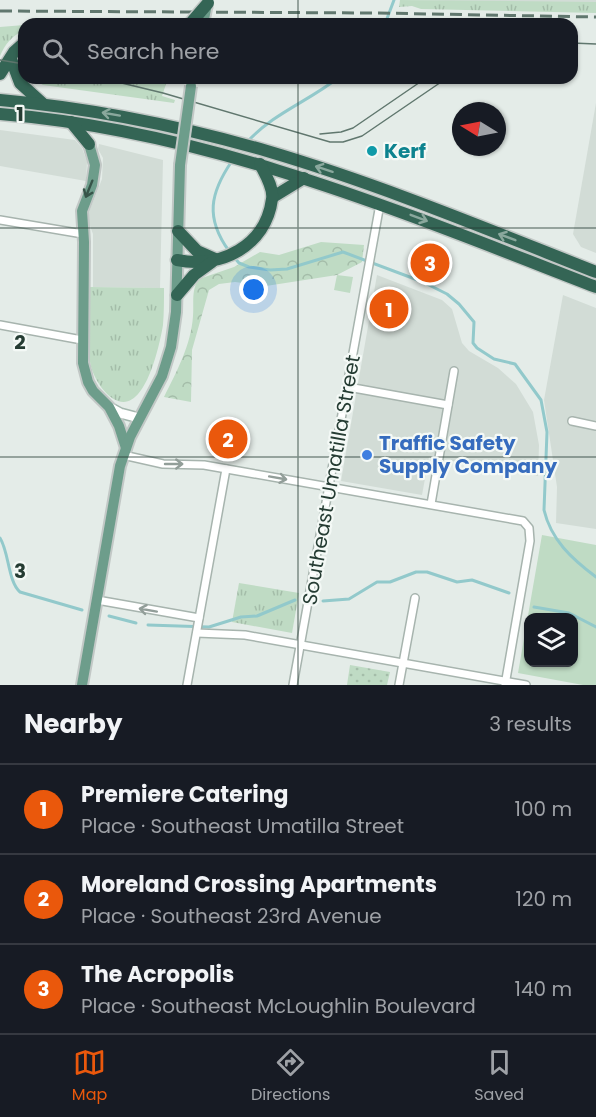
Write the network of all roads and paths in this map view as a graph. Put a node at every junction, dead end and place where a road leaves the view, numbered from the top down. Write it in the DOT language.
graph roads {
  1 [pos="208,1"];
  2 [pos="194,18"];
  3 [pos="204,18"];
  4 [pos="18,47"];
  5 [pos="11,59"];
  6 [pos="0,74"];
  7 [pos="18,78"];
  8 [pos="21,84"];
  9 [pos="190,84"];
  10 [pos="0,100"];
  11 [pos="42,104"];
  12 [pos="0,114"];
  13 [pos="71,122"];
  14 [pos="89,144"];
  15 [pos="260,164"];
  16 [pos="304,178"];
  17 [pos="273,197"];
  18 [pos="380,204"];
  19 [pos="0,220"];
  20 [pos="178,231"];
  21 [pos="83,234"];
  22 [pos="216,259"];
  23 [pos="177,260"];
  24 [pos="596,272"];
  25 [pos="596,287"];
  26 [pos="177,295"];
  27 [pos="0,325"];
  28 [pos="82,340"];
  29 [pos="454,371"];
  30 [pos="348,387"];
  31 [pos="448,405"];
  32 [pos="109,407"];
  33 [pos="139,418"];
  34 [pos="572,421"];
  35 [pos="596,426"];
  36 [pos="124,452"];
  37 [pos="226,469"];
  38 [pos="330,487"];
  39 [pos="431,504"];
  40 [pos="415,598"];
  41 [pos="97,600"];
  42 [pos="199,621"];
  43 [pos="197,633"];
  44 [pos="300,645"];
  45 [pos="403,663"];
  46 [pos="505,683"];
  47 [pos="82,685"];
  48 [pos="188,685"];
  49 [pos="293,685"];
  50 [pos="399,685"];
  51 [pos="526,685"];
  1 -- 2 [label="highway, bridge"];
  1 -- 3 [label="main road, bridge"];
  4 -- 5 [label="highway"];
  5 -- 6 [label="highway"];
  5 -- 7 [label="highway"];
  8 -- 11 [label="highway"];
  9 -- 20 [label="main road, bridge"];
  10 -- 11 [label="highway"];
  24 -- 11 [label="highway, one-way"];
  12 -- 13 [label="highway"];
  13 -- 14 [label="highway"];
  13 -- 15 [label="highway"];
  14 -- 21 [label="main road, one-way"];
  15 -- 16 [label="highway"];
  15 -- 17 [label="highway"];
  16 -- 17 [label="highway"];
  16 -- 18 [label="highway"];
  17 -- 22 [label="highway"];
  18 -- 25 [label="highway, one-way"];
  18 -- 30 [label="street, Southeast Umatilla Street"];
  19 -- 21 [label="street"];
  20 -- 22 [label="highway"];
  20 -- 23 [label="main road"];
  21 -- 28 [label="main road"];
  22 -- 23 [label="highway"];
  22 -- 26 [label="highway"];
  23 -- 26 [label="main road"];
  26 -- 33 [label="main road"];
  27 -- 28 [label="street"];
  28 -- 32 [label="main road"];
  29 -- 31 [label="street"];
  30 -- 31 [label="street"];
  30 -- 38 [label="street, Southeast Umatilla Street"];
  31 -- 39 [label="street"];
  32 -- 33 [label="street"];
  32 -- 36 [label="main road"];
  33 -- 36 [label="main road"];
  34 -- 35 [label="street"];
  36 -- 37 [label="street, one-way"];
  36 -- 41 [label="main road"];
  37 -- 38 [label="street, one-way"];
  37 -- 42 [label="street"];
  38 -- 39 [label="street"];
  38 -- 44 [label="street, Southeast Umatilla Street"];
  39 -- 46 [label="street"];
  40 -- 45 [label="street"];
  42 -- 41 [label="street, one-way"];
  41 -- 47 [label="main road"];
  42 -- 43 [label="street"];
  43 -- 44 [label="street"];
  43 -- 48 [label="street"];
  44 -- 45 [label="street"];
  44 -- 49 [label="street, Southeast Umatilla Street"];
  45 -- 46 [label="street"];
  45 -- 50 [label="street"];
  46 -- 51 [label="street"];
}
